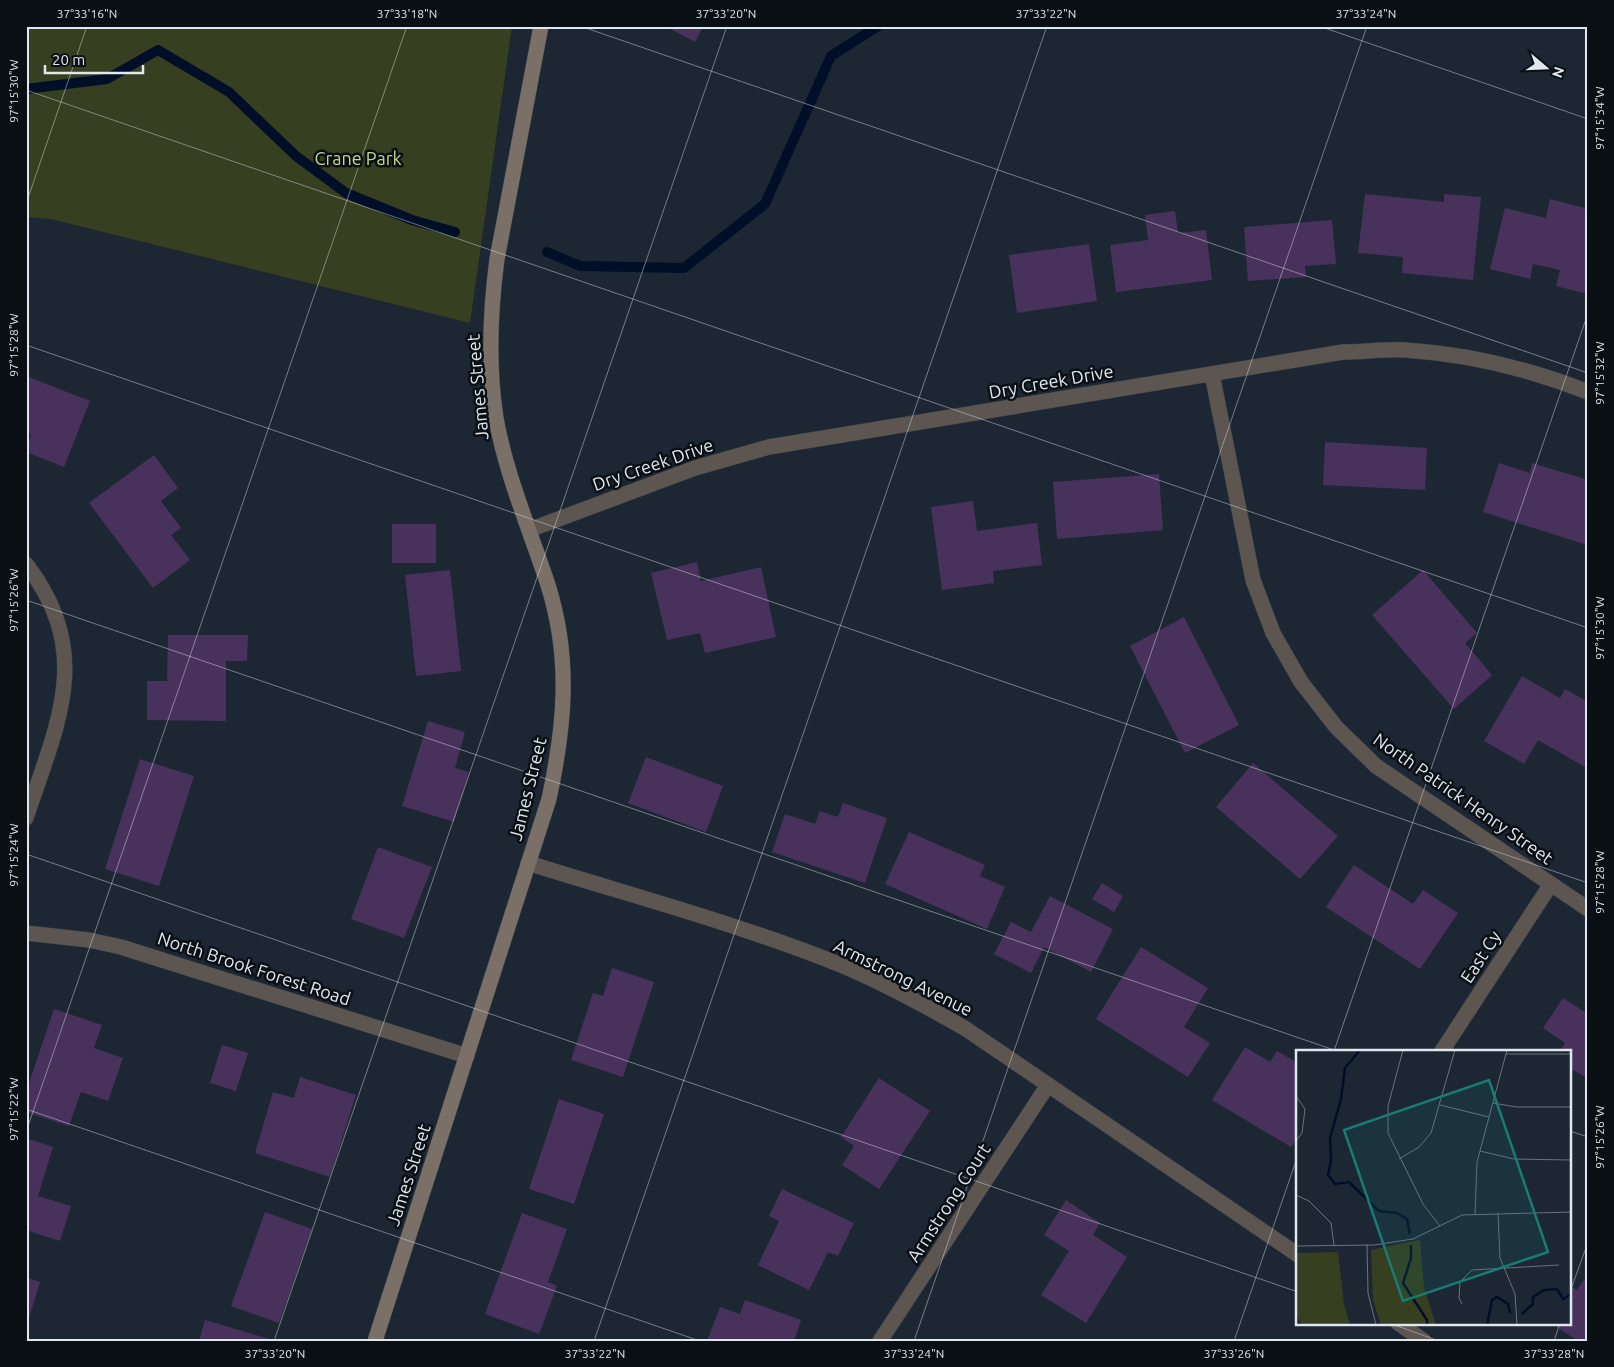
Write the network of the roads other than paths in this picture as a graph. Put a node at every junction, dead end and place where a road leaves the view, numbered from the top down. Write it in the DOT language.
graph roads {
  1 [pos="541,26"];
  2 [pos="1212,374"];
  3 [pos="1588,392"];
  4 [pos="529,530"];
  5 [pos="26,564"];
  6 [pos="26,818"];
  7 [pos="528,863"];
  8 [pos="1551,884"];
  9 [pos="1588,909"];
  10 [pos="26,933"];
  11 [pos="1443,1050"];
  12 [pos="467,1056"];
  13 [pos="1048,1085"];
  14 [pos="1296,1254"];
  15 [pos="1403,1332"];
  16 [pos="375,1341"];
  17 [pos="880,1341"];
  18 [pos="1424,1341"];
  1 -- 4 [label="street, James Street"];
  2 -- 3 [label="street, Dry Creek Drive"];
  2 -- 4 [label="street, Dry Creek Drive"];
  2 -- 8 [label="street, North Patrick Henry Street"];
  4 -- 7 [label="street, James Street"];
  5 -- 6 [label="street"];
  7 -- 12 [label="street, James Street"];
  7 -- 13 [label="street, Armstrong Avenue"];
  8 -- 9 [label="street, North Patrick Henry Street"];
  8 -- 11 [label="street, East Cy"];
  10 -- 12 [label="street, North Brook Forest Road"];
  12 -- 16 [label="street, James Street"];
  13 -- 14 [label="street, Armstrong Avenue"];
  13 -- 17 [label="street, Armstrong Court"];
  15 -- 18 [label="street"];
}
